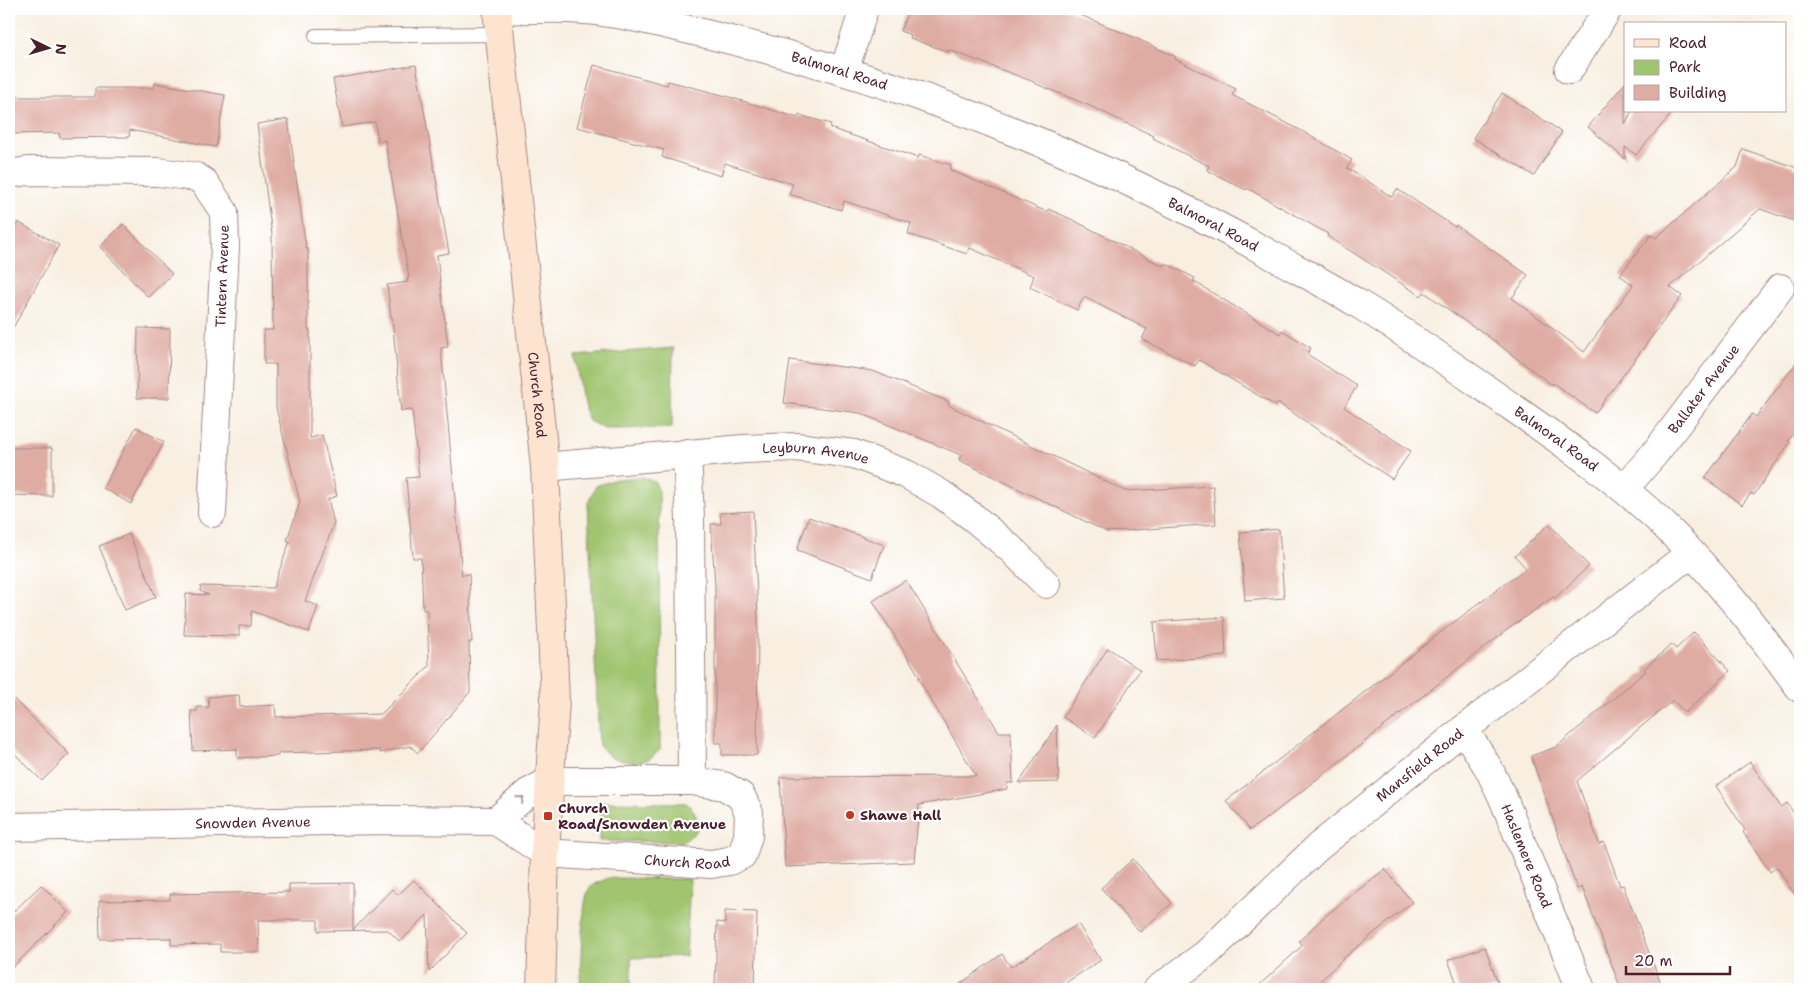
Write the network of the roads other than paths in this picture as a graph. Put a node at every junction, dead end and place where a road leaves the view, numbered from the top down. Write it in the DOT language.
graph roads {
  1 [pos="864,9"];
  2 [pos="1608,9"];
  3 [pos="602,10"];
  4 [pos="498,17"];
  5 [pos="316,36"];
  6 [pos="1569,70"];
  7 [pos="844,71"];
  8 [pos="9,174"];
  9 [pos="1780,288"];
  10 [pos="687,453"];
  11 [pos="544,467"];
  12 [pos="1624,489"];
  13 [pos="212,513"];
  14 [pos="1694,556"];
  15 [pos="1046,584"];
  16 [pos="1800,688"];
  17 [pos="1464,729"];
  18 [pos="550,781"];
  19 [pos="692,781"];
  20 [pos="496,821"];
  21 [pos="9,827"];
  22 [pos="545,853"];
  23 [pos="541,989"];
  24 [pos="1158,989"];
  25 [pos="1581,989"];
  1 -- 7 [label="street"];
  2 -- 6 [label="street"];
  3 -- 4 [label="street, Balmoral Road"];
  3 -- 7 [label="street, Balmoral Road"];
  4 -- 5 [label="lane"];
  4 -- 11 [label="main road, Church Road"];
  7 -- 12 [label="street, Balmoral Road"];
  8 -- 13 [label="street, Tintern Avenue"];
  9 -- 12 [label="street, Ballater Avenue"];
  10 -- 11 [label="street, Leyburn Avenue"];
  10 -- 15 [label="street, Leyburn Avenue"];
  10 -- 19 [label="street"];
  11 -- 18 [label="main road, Church Road"];
  12 -- 14 [label="street, Balmoral Road"];
  14 -- 16 [label="street, Balmoral Road"];
  14 -- 17 [label="street, Mansfield Road"];
  17 -- 24 [label="street, Mansfield Road"];
  17 -- 25 [label="street, Haslemere Road"];
  18 -- 19 [label="street, Church Road"];
  20 -- 18 [label="street, one-way"];
  18 -- 22 [label="main road, Church Road"];
  19 -- 22 [label="street, Church Road"];
  20 -- 21 [label="street, Snowden Avenue"];
  20 -- 22 [label="street"];
  22 -- 23 [label="main road, Church Road"];
}
